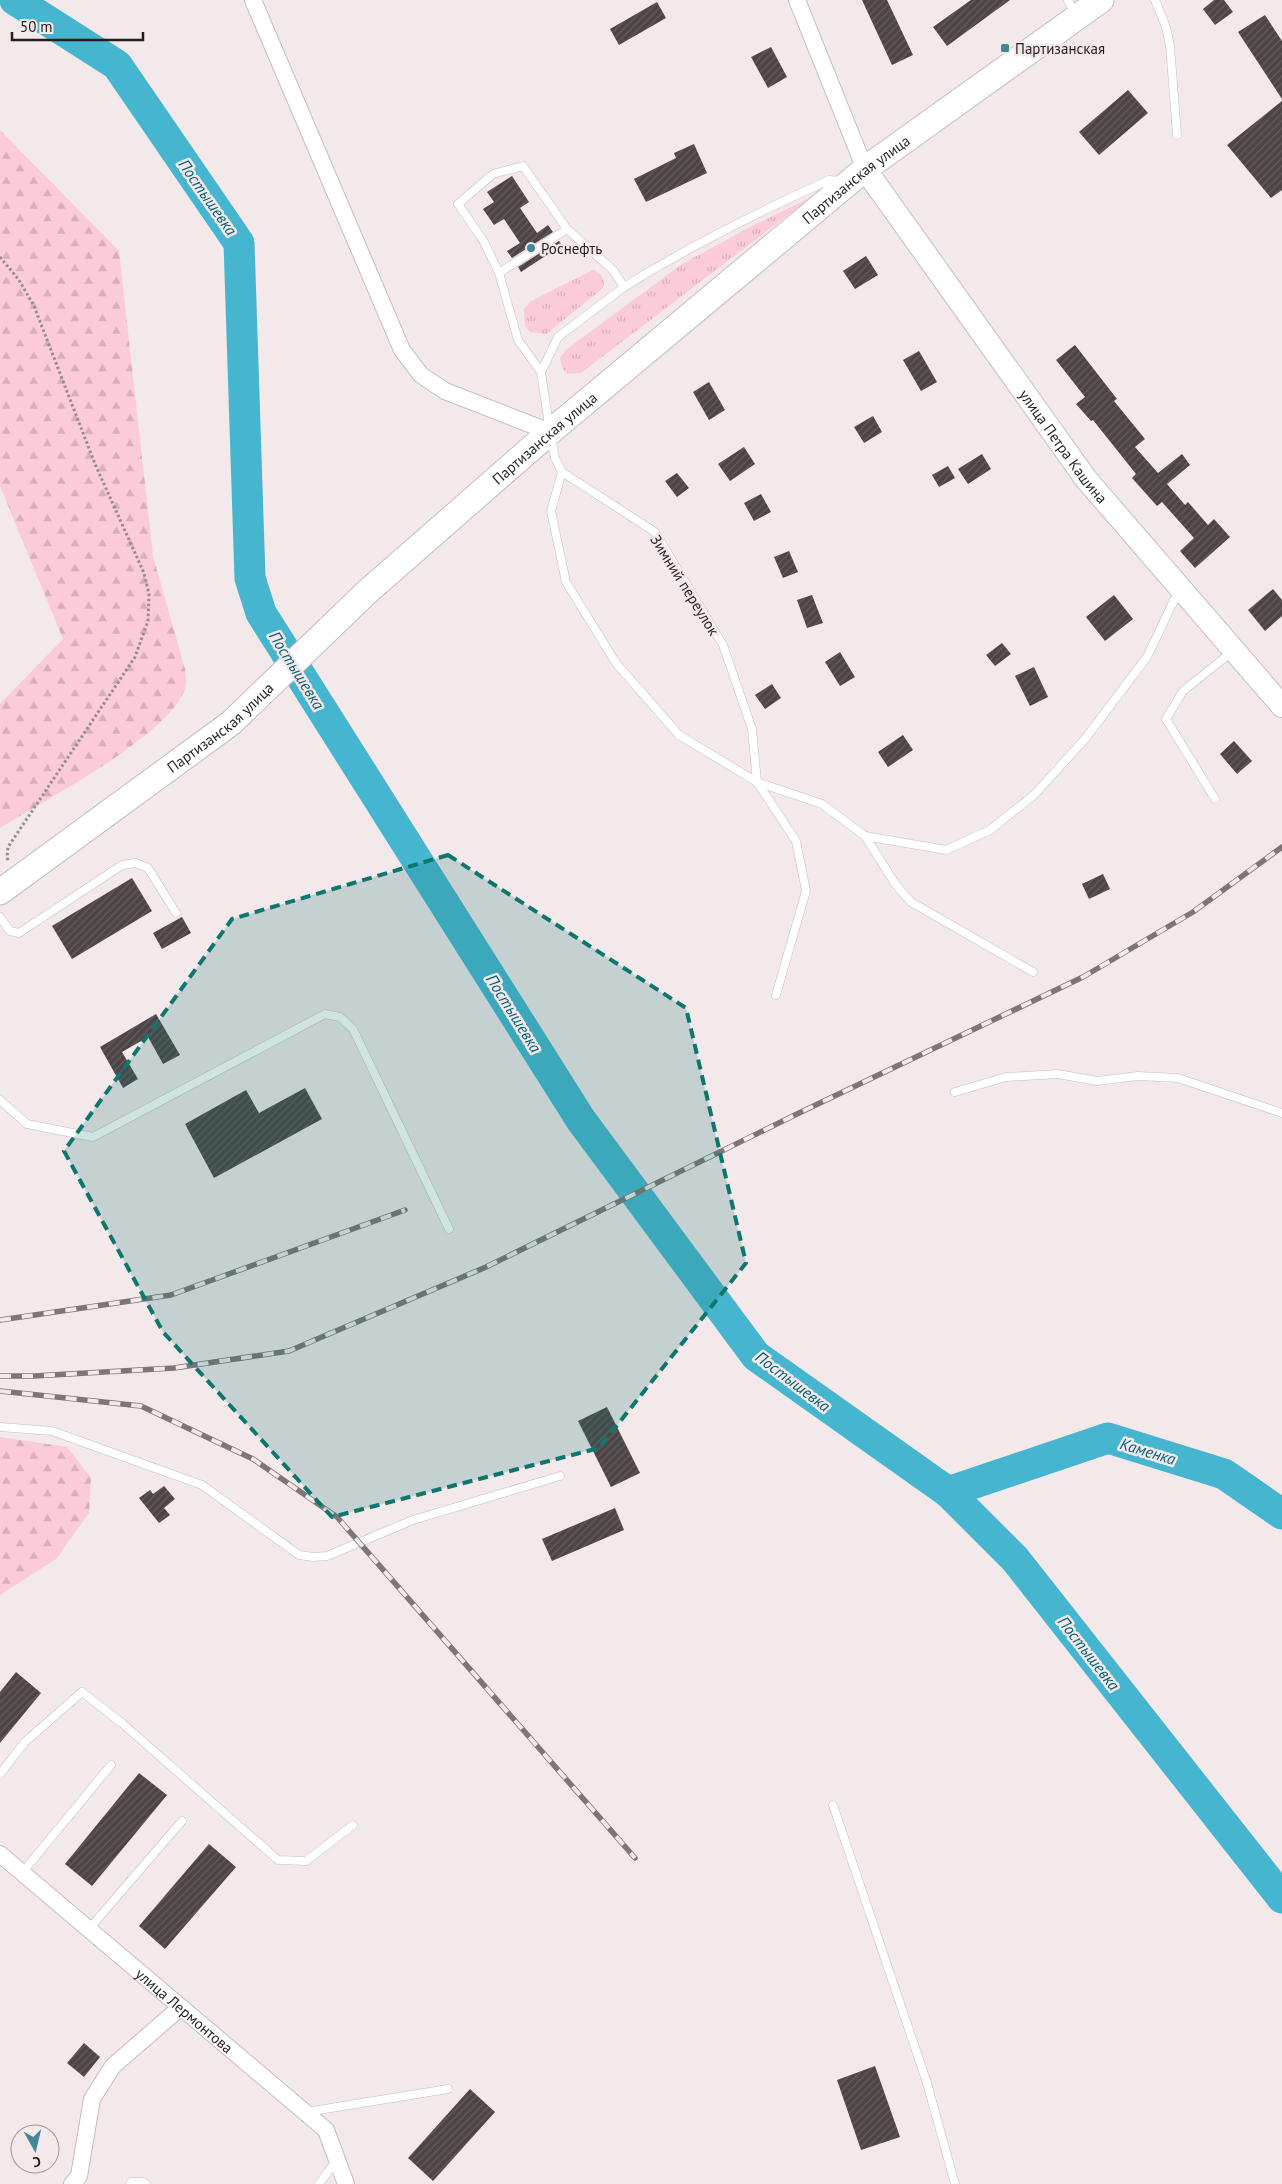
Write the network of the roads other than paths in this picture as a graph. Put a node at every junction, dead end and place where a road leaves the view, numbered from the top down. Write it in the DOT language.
graph roads {
  1 [pos="253,0"];
  2 [pos="797,0"];
  3 [pos="1101,0"];
  4 [pos="1155,0"];
  5 [pos="1072,8"];
  6 [pos="1176,135"];
  7 [pos="858,176"];
  8 [pos="566,228"];
  9 [pos="499,273"];
  10 [pos="624,286"];
  11 [pos="541,372"];
  12 [pos="550,432"];
  13 [pos="562,472"];
  14 [pos="1180,588"];
  15 [pos="1234,650"];
  16 [pos="1282,706"];
  17 [pos="757,782"];
  18 [pos="1215,799"];
  19 [pos="865,836"];
  20 [pos="8,886"];
  21 [pos="176,913"];
  22 [pos="0,917"];
  23 [pos="1032,972"];
  24 [pos="776,995"];
  25 [pos="955,1092"];
  26 [pos="0,1100"];
  27 [pos="1282,1113"];
  28 [pos="449,1229"];
  29 [pos="0,1427"];
  30 [pos="560,1476"];
  31 [pos="111,1765"];
  32 [pos="0,1774"];
  33 [pos="833,1806"];
  34 [pos="182,1821"];
  35 [pos="353,1825"];
  36 [pos="0,1854"];
  37 [pos="22,1873"];
  38 [pos="89,1929"];
  39 [pos="181,2007"];
  40 [pos="448,2089"];
  41 [pos="305,2112"];
  42 [pos="338,2159"];
  43 [pos="72,2184"];
  44 [pos="130,2184"];
  45 [pos="146,2184"];
  46 [pos="319,2184"];
  47 [pos="346,2184"];
  48 [pos="955,2184"];
  1 -- 12 [label="street"];
  2 -- 7 [label="street"];
  3 -- 5 [label="main road, Партизанская улица"];
  4 -- 6 [label="lane"];
  5 -- 7 [label="main road, Партизанская улица"];
  7 -- 10 [label="lane"];
  7 -- 12 [label="main road, Партизанская улица"];
  7 -- 14 [label="main road, улица Петра Кашина"];
  8 -- 9 [label="lane"];
  8 -- 9 [label="lane"];
  8 -- 10 [label="lane"];
  9 -- 11 [label="lane"];
  10 -- 11 [label="lane"];
  11 -- 12 [label="lane"];
  12 -- 13 [label="lane"];
  12 -- 20 [label="main road, Партизанская улица"];
  13 -- 17 [label="lane, Зимний переулок"];
  13 -- 17 [label="lane"];
  14 -- 15 [label="main road, улица Петра Кашина"];
  14 -- 19 [label="lane"];
  15 -- 16 [label="main road, улица Петра Кашина"];
  15 -- 18 [label="lane"];
  17 -- 19 [label="lane"];
  17 -- 24 [label="lane"];
  19 -- 23 [label="lane"];
  21 -- 22 [label="lane"];
  25 -- 27 [label="lane"];
  26 -- 28 [label="lane"];
  29 -- 30 [label="lane"];
  31 -- 37 [label="lane"];
  32 -- 35 [label="lane"];
  33 -- 48 [label="lane"];
  34 -- 38 [label="lane"];
  36 -- 37 [label="street, улица Лермонтова"];
  37 -- 38 [label="street, улица Лермонтова"];
  38 -- 39 [label="street, улица Лермонтова"];
  39 -- 41 [label="street, улица Лермонтова"];
  39 -- 43 [label="street"];
  40 -- 41 [label="lane"];
  41 -- 42 [label="street, улица Лермонтова"];
  42 -- 46 [label="lane"];
  42 -- 47 [label="street, улица Лермонтова"];
  44 -- 45 [label="lane"];
}
